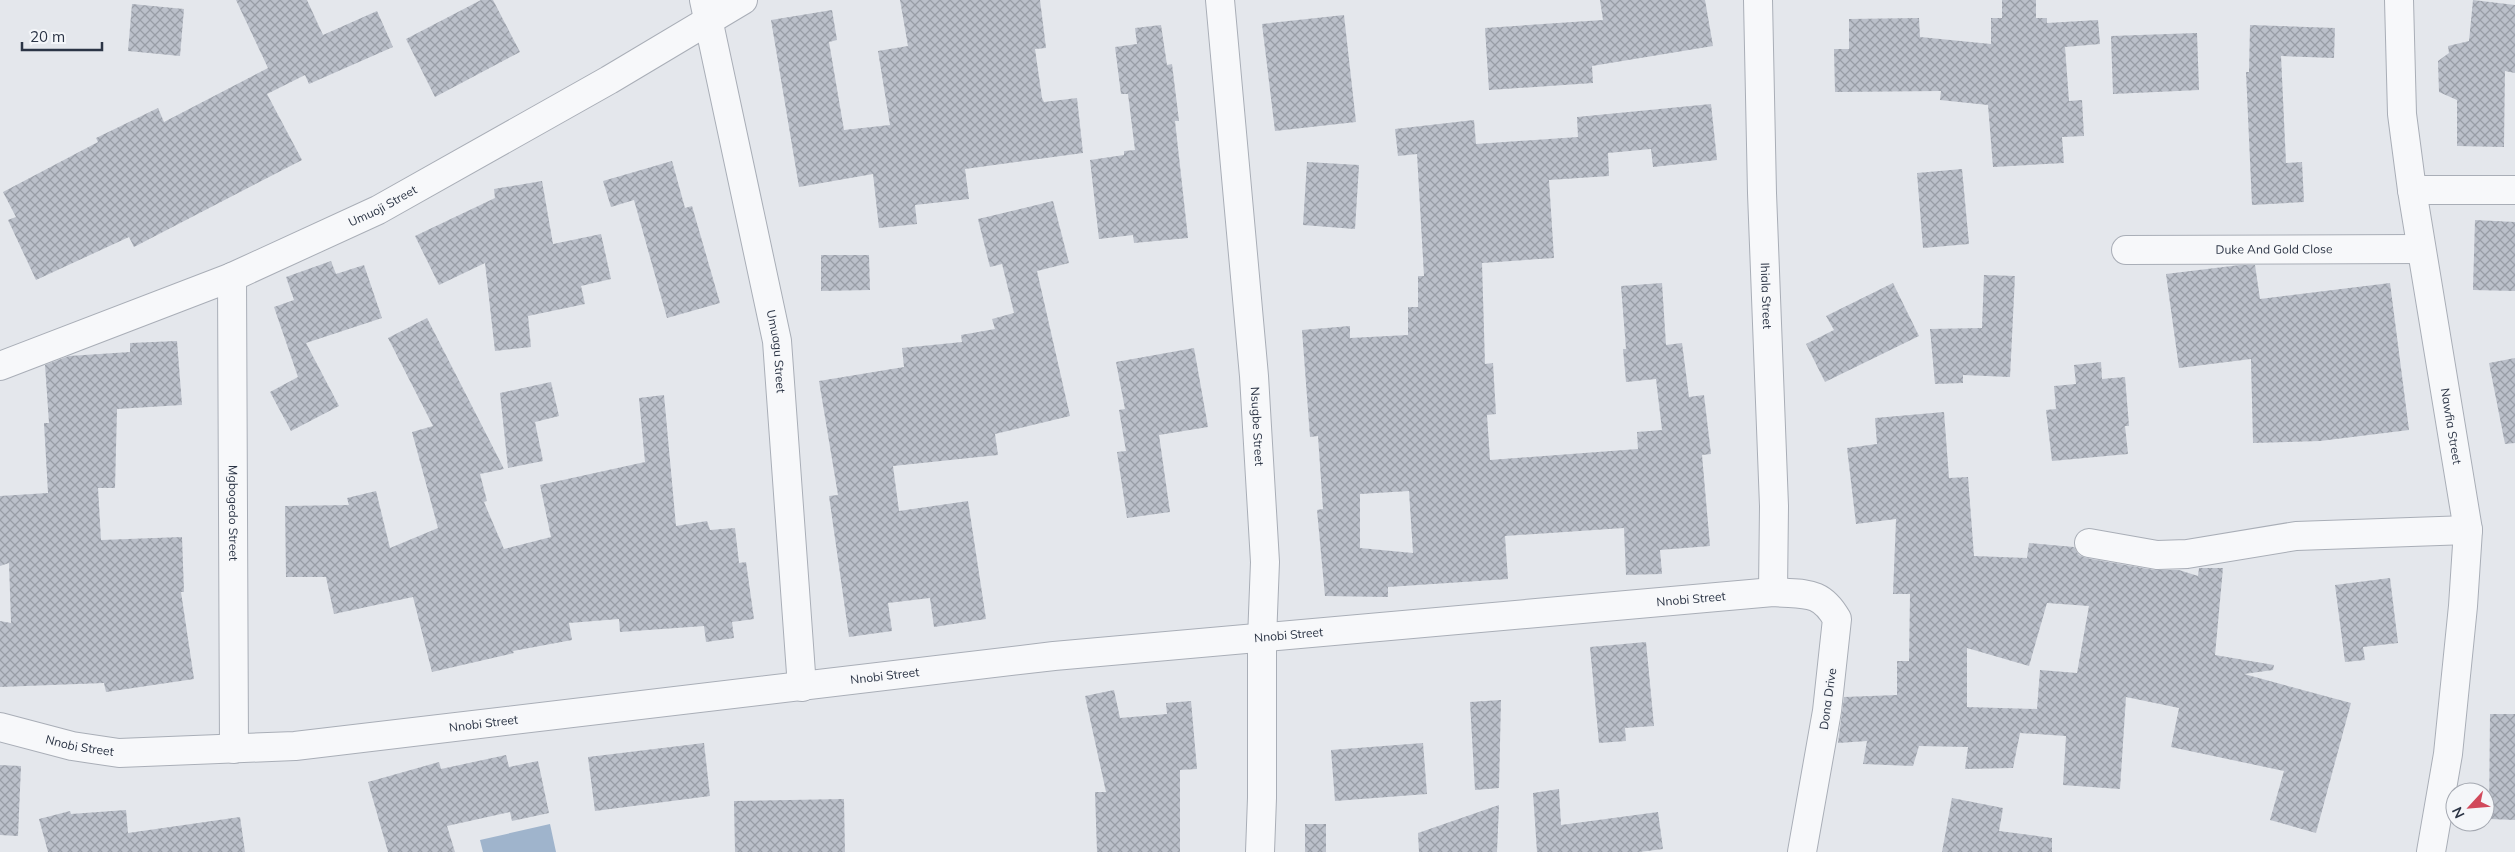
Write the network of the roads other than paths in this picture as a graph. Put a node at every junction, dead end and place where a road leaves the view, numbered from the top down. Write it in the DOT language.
graph roads {
  1 [pos="743,0"];
  2 [pos="1220,0"];
  3 [pos="1758,0"];
  4 [pos="2399,0"];
  5 [pos="706,10"];
  6 [pos="2412,190"];
  7 [pos="2515,190"];
  8 [pos="2420,248"];
  9 [pos="2126,250"];
  10 [pos="232,277"];
  11 [pos="0,366"];
  12 [pos="2468,530"];
  13 [pos="2089,543"];
  14 [pos="1773,592"];
  15 [pos="1262,639"];
  16 [pos="802,687"];
  17 [pos="0,727"];
  18 [pos="234,749"];
  19 [pos="1260,852"];
  20 [pos="1802,852"];
  21 [pos="2432,852"];
  1 -- 5 [label="street, Umuoji Street"];
  2 -- 15 [label="street, Nsugbe Street"];
  3 -- 14 [label="street, Ihiala Street"];
  4 -- 6 [label="street, Nawfia Street"];
  5 -- 10 [label="street, Umuoji Street"];
  5 -- 16 [label="street, Umuagu Street"];
  6 -- 7 [label="street"];
  6 -- 8 [label="street, Nawfia Street"];
  8 -- 9 [label="street, Duke And Gold Close"];
  8 -- 12 [label="street, Nawfia Street"];
  10 -- 11 [label="street, Umuoji Street"];
  10 -- 18 [label="street, Mgbogedo Street"];
  12 -- 13 [label="street"];
  12 -- 21 [label="street, Nawfia Street"];
  14 -- 15 [label="street, Nnobi Street"];
  14 -- 20 [label="street, Dona Drive"];
  15 -- 16 [label="street, Nnobi Street"];
  15 -- 19 [label="street, Nsugbe Street"];
  16 -- 18 [label="street, Nnobi Street"];
  17 -- 18 [label="street, Nnobi Street"];
}
